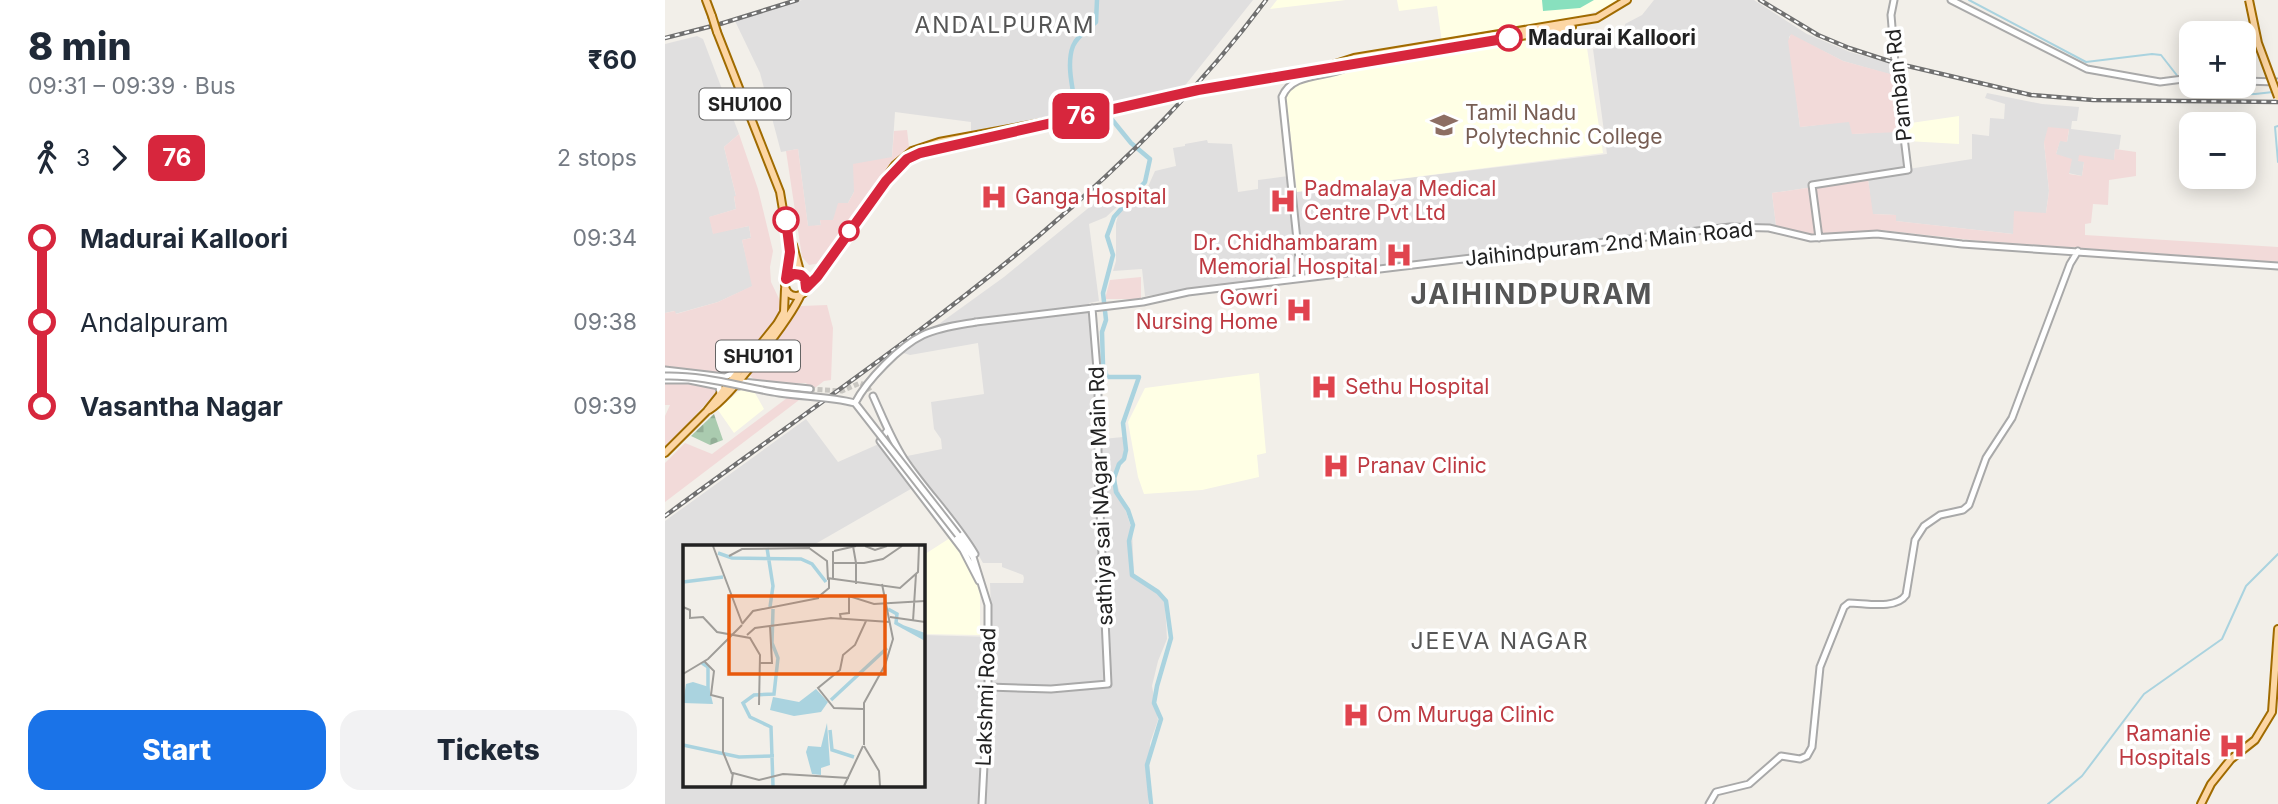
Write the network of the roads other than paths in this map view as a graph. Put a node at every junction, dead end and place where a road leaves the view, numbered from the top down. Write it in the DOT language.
graph roads {
  1 [pos="706,0"];
  2 [pos="1627,0"];
  3 [pos="1894,0"];
  4 [pos="1951,0"];
  5 [pos="2249,0"];
  6 [pos="1595,19"];
  7 [pos="1348,67"];
  8 [pos="1324,68"];
  9 [pos="2179,79"];
  10 [pos="2256,81"];
  11 [pos="2278,82"];
  12 [pos="2278,97"];
  13 [pos="786,220"];
  14 [pos="1819,238"];
  15 [pos="2078,251"];
  16 [pos="824,265"];
  17 [pos="2278,266"];
  18 [pos="802,276"];
  19 [pos="1301,278"];
  20 [pos="786,279"];
  21 [pos="806,288"];
  22 [pos="785,289"];
  23 [pos="801,294"];
  24 [pos="1092,308"];
  25 [pos="751,365"];
  26 [pos="665,370"];
  27 [pos="740,370"];
  28 [pos="665,378"];
  29 [pos="755,383"];
  30 [pos="722,386"];
  31 [pos="734,387"];
  32 [pos="810,389"];
  33 [pos="873,396"];
  34 [pos="855,403"];
  35 [pos="707,411"];
  36 [pos="887,431"];
  37 [pos="665,453"];
  38 [pos="984,590"];
  39 [pos="2278,629"];
  40 [pos="988,687"];
  41 [pos="982,804"];
  42 [pos="1709,804"];
  43 [pos="2201,804"];
  1 -- 13 [label="main road, SHU100, bridge"];
  2 -- 6 [label="main road"];
  3 -- 14 [label="street, Pamban Rd"];
  4 -- 9 [label="street"];
  5 -- 12 [label="main road, bridge"];
  6 -- 7 [label="main road"];
  6 -- 8 [label="main road"];
  7 -- 8 [label="main road"];
  7 -- 19 [label="street"];
  8 -- 16 [label="main road, bridge"];
  10 -- 11 [label="street"];
  13 -- 18 [label="main road, SHU100"];
  13 -- 20 [label="main road, SHU100"];
  14 -- 15 [label="street, Jaihindpuram 2nd Main Road"];
  14 -- 19 [label="street, Jaihindpuram 2nd Main Road"];
  15 -- 17 [label="street, Jaihindpuram 2nd Main Road"];
  15 -- 42 [label="street"];
  16 -- 18 [label="main road"];
  16 -- 21 [label="main road"];
  18 -- 20 [label="main road"];
  18 -- 21 [label="main road"];
  19 -- 24 [label="street, Jaihindpuram 2nd Main Road"];
  20 -- 22 [label="main road, SHU101"];
  21 -- 23 [label="main road, SHU101"];
  22 -- 23 [label="main road"];
  22 -- 27 [label="main road, SHU101"];
  23 -- 25 [label="main road, SHU101"];
  24 -- 34 [label="street, Jaihindpuram 2nd Main Road, bridge"];
  24 -- 40 [label="street, sathiya sai NAgar Main Rd"];
  25 -- 29 [label="street"];
  25 -- 31 [label="main road, SHU101"];
  26 -- 27 [label="street"];
  27 -- 30 [label="main road, SHU101"];
  28 -- 30 [label="street"];
  28 -- 34 [label="street, bridge"];
  29 -- 31 [label="street"];
  29 -- 32 [label="street"];
  30 -- 31 [label="street"];
  30 -- 35 [label="main road, SHU101"];
  31 -- 35 [label="main road, SHU101"];
  33 -- 36 [label="street, Lakshmi Road"];
  34 -- 38 [label="street, Lakshmi Road, bridge"];
  35 -- 37 [label="main road, SHU101"];
  36 -- 38 [label="street, Lakshmi Road"];
  36 -- 38 [label="street, Lakshmi Road"];
  38 -- 40 [label="street, Lakshmi Road"];
  39 -- 43 [label="main road"];
  40 -- 41 [label="street, Lakshmi Road"];
}
